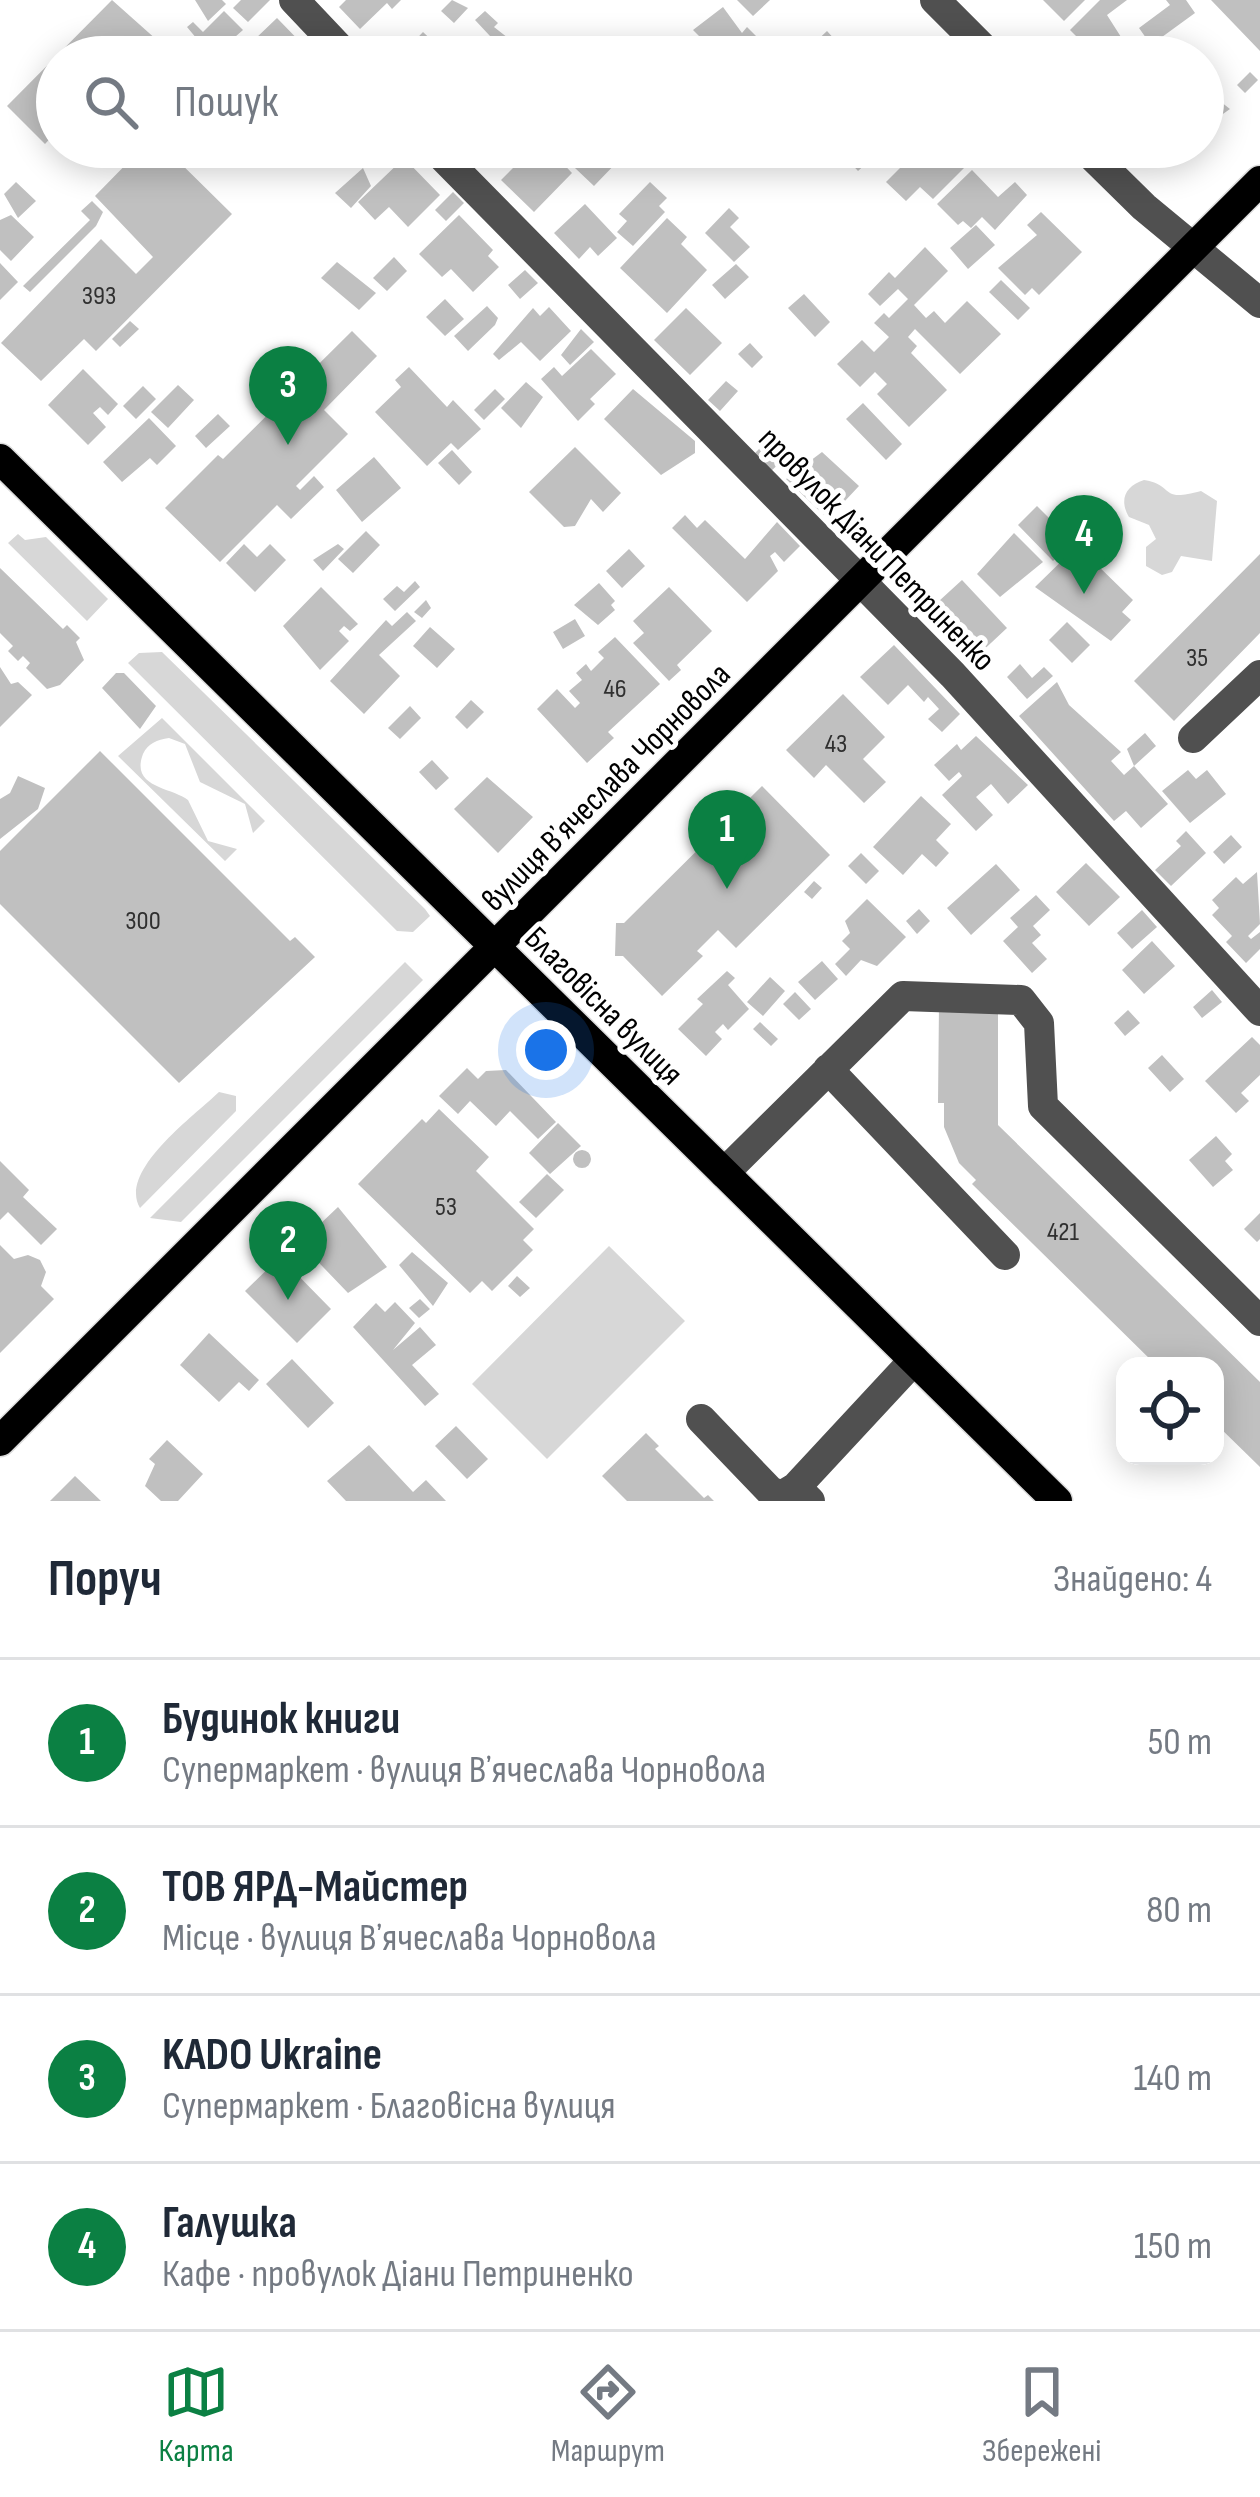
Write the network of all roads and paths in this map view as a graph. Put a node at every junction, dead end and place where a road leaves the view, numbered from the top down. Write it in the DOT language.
graph roads {
  1 [pos="294,0"];
  2 [pos="934,0"];
  3 [pos="328,36"];
  4 [pos="971,36"];
  5 [pos="454,168"];
  6 [pos="1106,168"];
  7 [pos="1260,181"];
  8 [pos="1194,247"];
  9 [pos="1260,303"];
  10 [pos="0,459"];
  11 [pos="862,580"];
  12 [pos="1260,675"];
  13 [pos="1193,738"];
  14 [pos="496,947"];
  15 [pos="1260,1011"];
  16 [pos="829,1069"];
  17 [pos="724,1173"];
  18 [pos="1005,1255"];
  19 [pos="1260,1321"];
  20 [pos="914,1360"];
  21 [pos="701,1419"];
  22 [pos="0,1441"];
  23 [pos="803,1494"];
  24 [pos="1058,1501"];
  1 -- 3 [label="street"];
  2 -- 4 [label="street"];
  5 -- 11 [label="street, провулок Діани Петриненко"];
  6 -- 8 [label="street"];
  7 -- 8 [label="main road, вулиця Вʼячеслава Чорновола"];
  8 -- 9 [label="street"];
  8 -- 11 [label="main road, вулиця Вʼячеслава Чорновола"];
  10 -- 14 [label="main road, Благовісна вулиця"];
  11 -- 14 [label="main road, вулиця Вʼячеслава Чорновола"];
  11 -- 15 [label="street, провулок Діани Петриненко"];
  12 -- 13 [label="street"];
  14 -- 17 [label="main road, Благовісна вулиця"];
  14 -- 22 [label="main road, вулиця Вʼячеслава Чорновола"];
  16 -- 17 [label="street"];
  16 -- 18 [label="street"];
  16 -- 19 [label="street"];
  17 -- 20 [label="main road, Благовісна вулиця"];
  20 -- 23 [label="street"];
  20 -- 24 [label="main road, Благовісна вулиця"];
  21 -- 23 [label="street"];
}
